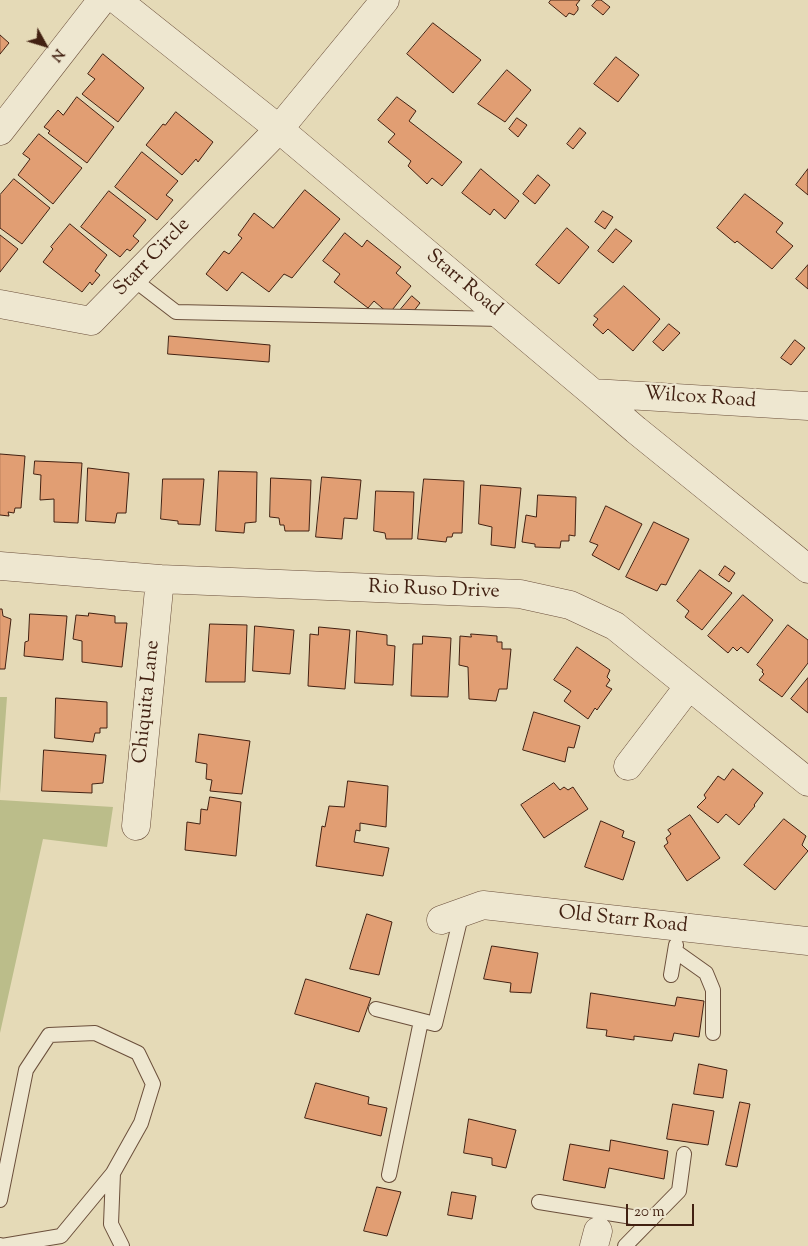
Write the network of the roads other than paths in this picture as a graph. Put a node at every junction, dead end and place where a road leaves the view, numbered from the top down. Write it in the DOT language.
graph roads {
  1 [pos="102,0"];
  2 [pos="117,0"];
  3 [pos="385,0"];
  4 [pos="279,129"];
  5 [pos="0,131"];
  6 [pos="133,279"];
  7 [pos="0,304"];
  8 [pos="506,320"];
  9 [pos="593,393"];
  10 [pos="808,406"];
  11 [pos="0,566"];
  12 [pos="808,569"];
  13 [pos="160,579"];
  14 [pos="689,686"];
  15 [pos="628,766"];
  16 [pos="808,782"];
  17 [pos="136,826"];
  18 [pos="452,916"];
  19 [pos="677,939"];
  20 [pos="808,941"];
  21 [pos="671,975"];
  22 [pos="376,1009"];
  23 [pos="421,1021"];
  24 [pos="713,1033"];
  25 [pos="684,1154"];
  26 [pos="113,1173"];
  27 [pos="389,1175"];
  28 [pos="0,1200"];
  29 [pos="539,1202"];
  30 [pos="651,1220"];
  31 [pos="0,1245"];
  32 [pos="122,1246"];
  33 [pos="625,1246"];
  1 -- 5 [label="street"];
  2 -- 4 [label="street, Starr Road"];
  3 -- 4 [label="street, Starr Circle"];
  4 -- 6 [label="street, Starr Circle"];
  4 -- 8 [label="street, Starr Road"];
  6 -- 7 [label="street, Starr Circle"];
  6 -- 8 [label="lane"];
  8 -- 9 [label="street, Starr Road"];
  9 -- 10 [label="street, Wilcox Road"];
  9 -- 12 [label="street, Starr Road"];
  11 -- 13 [label="street, Rio Ruso Drive"];
  13 -- 14 [label="street, Rio Ruso Drive"];
  13 -- 17 [label="street, Chiquita Lane"];
  14 -- 15 [label="street"];
  14 -- 16 [label="street, Rio Ruso Drive"];
  18 -- 19 [label="street, Old Starr Road"];
  18 -- 23 [label="lane"];
  19 -- 20 [label="street, Old Starr Road"];
  19 -- 21 [label="lane"];
  19 -- 24 [label="lane"];
  22 -- 23 [label="lane"];
  23 -- 27 [label="lane"];
  25 -- 30 [label="lane"];
  26 -- 28 [label="lane"];
  26 -- 31 [label="lane"];
  26 -- 32 [label="lane"];
  29 -- 30 [label="lane"];
  30 -- 33 [label="lane"];
}
